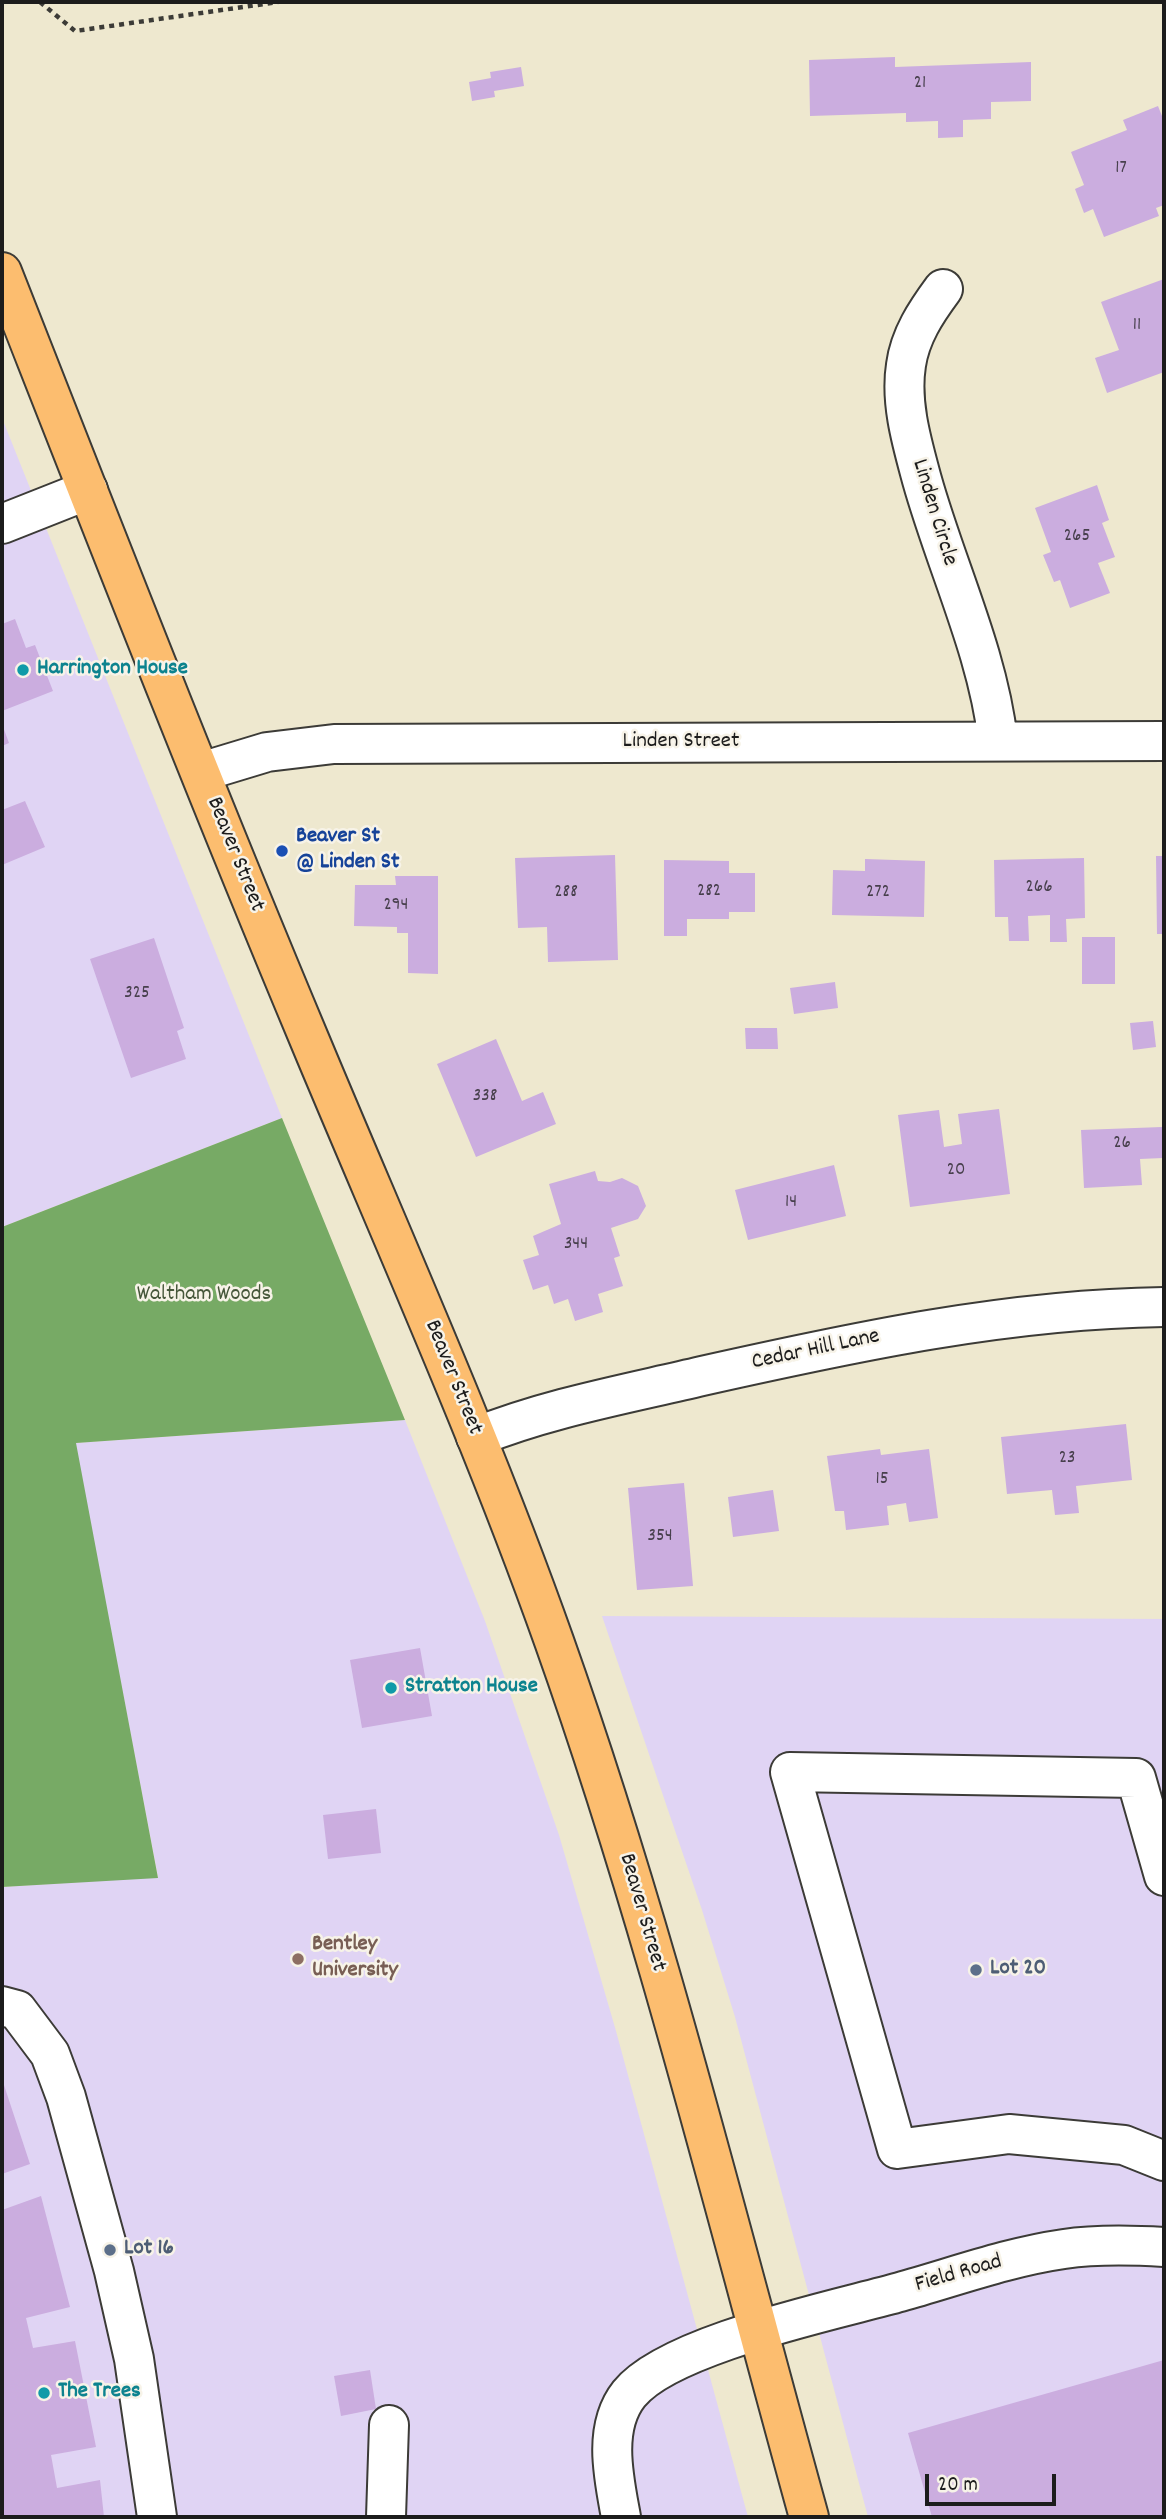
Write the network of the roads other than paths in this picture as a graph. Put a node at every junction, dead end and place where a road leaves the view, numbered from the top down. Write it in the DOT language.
graph roads {
  1 [pos="2,272"];
  2 [pos="943,289"];
  3 [pos="88,490"];
  4 [pos="2,524"];
  5 [pos="998,741"];
  6 [pos="1164,741"];
  7 [pos="201,772"];
  8 [pos="1164,1307"];
  9 [pos="476,1437"];
  10 [pos="1164,1876"];
  11 [pos="2,2006"];
  12 [pos="1164,2161"];
  13 [pos="1164,2247"];
  14 [pos="758,2332"];
  15 [pos="389,2425"];
  16 [pos="157,2517"];
  17 [pos="386,2517"];
  18 [pos="621,2517"];
  19 [pos="809,2517"];
  1 -- 3 [label="main road, Beaver Street"];
  2 -- 5 [label="street, Linden Circle"];
  3 -- 4 [label="street"];
  3 -- 7 [label="main road, Beaver Street"];
  5 -- 6 [label="street, Linden Street"];
  5 -- 7 [label="street, Linden Street"];
  7 -- 9 [label="main road, Beaver Street"];
  8 -- 9 [label="street, Cedar Hill Lane"];
  9 -- 14 [label="main road, Beaver Street"];
  10 -- 12 [label="street"];
  11 -- 16 [label="street"];
  13 -- 14 [label="street, Field Road"];
  14 -- 18 [label="street, Field Road"];
  14 -- 19 [label="main road, Beaver Street"];
  15 -- 17 [label="street"];
}
